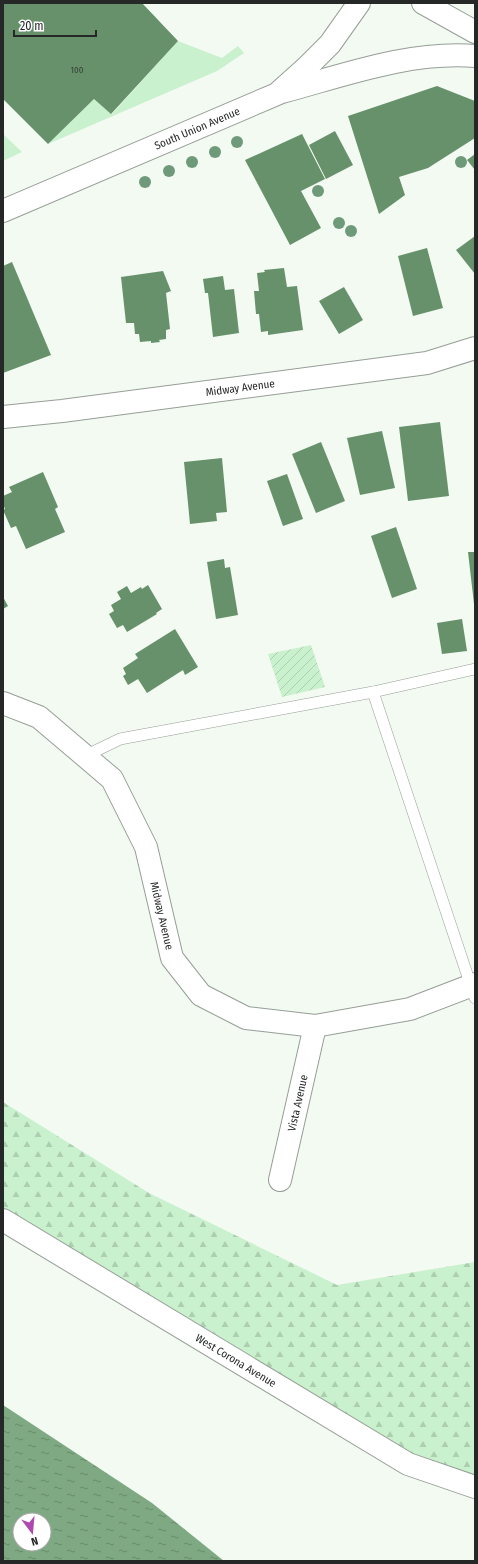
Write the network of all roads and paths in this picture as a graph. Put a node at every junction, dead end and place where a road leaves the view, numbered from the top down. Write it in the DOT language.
graph roads {
  1 [pos="359,3"];
  2 [pos="423,3"];
  3 [pos="475,32"];
  4 [pos="475,56"];
  5 [pos="277,94"];
  6 [pos="3,210"];
  7 [pos="475,348"];
  8 [pos="3,417"];
  9 [pos="475,669"];
  10 [pos="374,692"];
  11 [pos="3,703"];
  12 [pos="85,756"];
  13 [pos="474,989"];
  14 [pos="316,1026"];
  15 [pos="280,1180"];
  16 [pos="3,1220"];
  17 [pos="475,1487"];
  1 -- 5 [label="street, South Union Avenue"];
  2 -- 3 [label="street"];
  4 -- 5 [label="street"];
  5 -- 6 [label="street, South Union Avenue"];
  7 -- 8 [label="street, Midway Avenue"];
  9 -- 10 [label="lane"];
  10 -- 12 [label="lane"];
  10 -- 13 [label="lane"];
  11 -- 12 [label="street, Midway Avenue"];
  12 -- 14 [label="street, Midway Avenue"];
  13 -- 14 [label="street, Midway Avenue"];
  14 -- 15 [label="street, Vista Avenue"];
  16 -- 17 [label="street, West Corona Avenue"];
}
